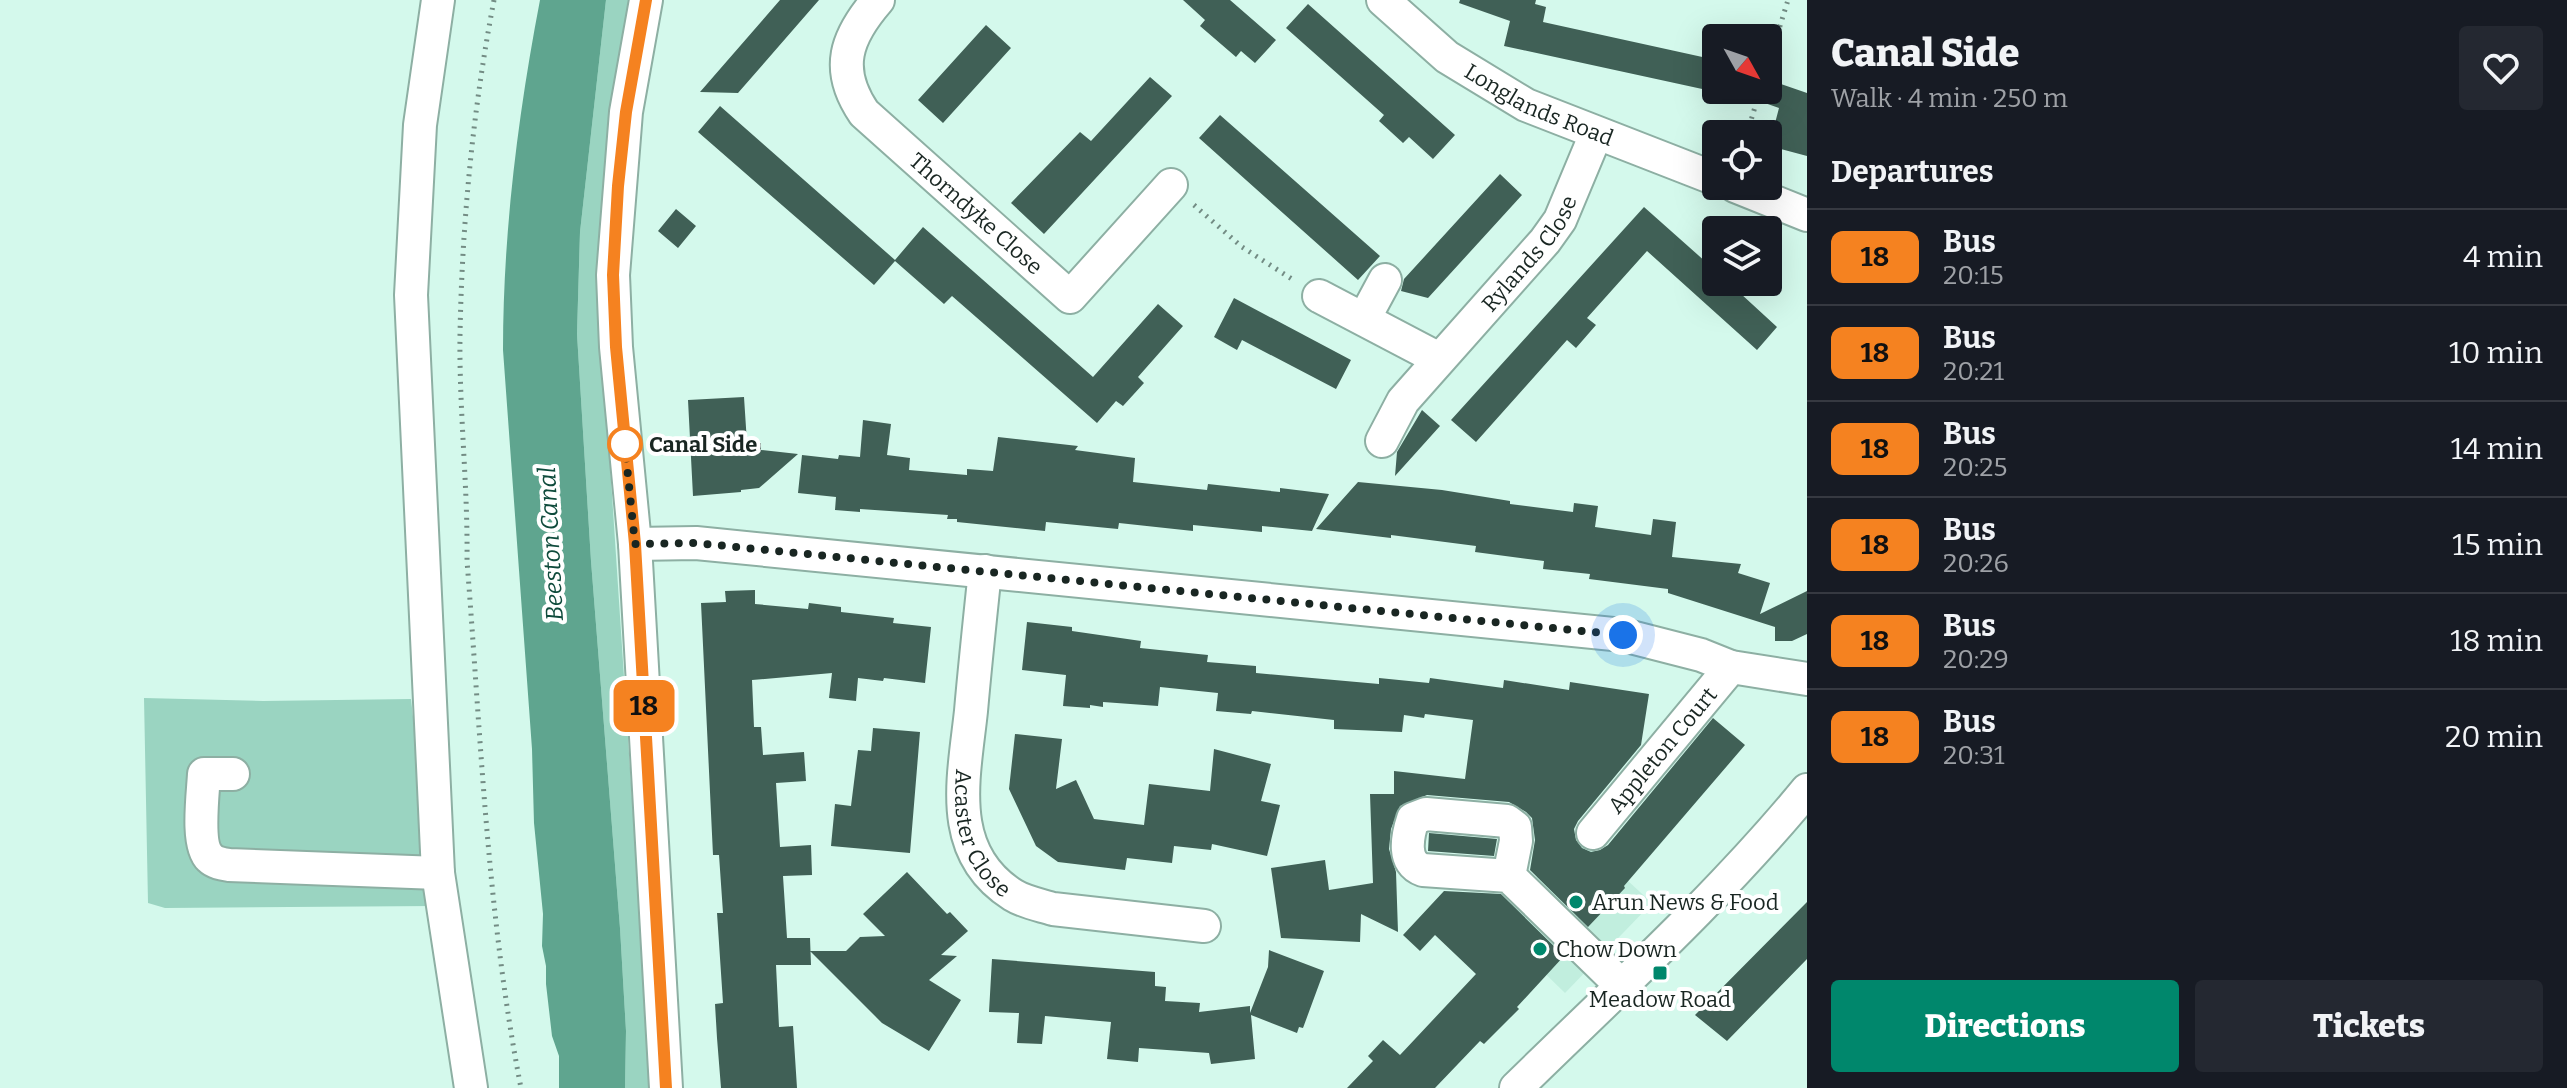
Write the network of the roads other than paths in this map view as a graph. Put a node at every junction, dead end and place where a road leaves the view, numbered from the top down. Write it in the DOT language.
graph roads {
  1 [pos="438,0"];
  2 [pos="646,0"];
  3 [pos="878,0"];
  4 [pos="1383,0"];
  5 [pos="1596,134"];
  6 [pos="1702,174"];
  7 [pos="1171,185"];
  8 [pos="1770,200"];
  9 [pos="1807,215"];
  10 [pos="1385,280"];
  11 [pos="1319,296"];
  12 [pos="1364,319"];
  13 [pos="1439,359"];
  14 [pos="1382,441"];
  15 [pos="635,544"];
  16 [pos="985,571"];
  17 [pos="1731,667"];
  18 [pos="1807,679"];
  19 [pos="233,774"];
  20 [pos="1807,790"];
  21 [pos="1593,833"];
  22 [pos="438,873"];
  23 [pos="1509,876"];
  24 [pos="1204,926"];
  25 [pos="1621,985"];
  26 [pos="471,1088"];
  27 [pos="666,1088"];
  28 [pos="1516,1088"];
  1 -- 22 [label="street"];
  2 -- 15 [label="street"];
  3 -- 7 [label="street, Thorndyke Close"];
  4 -- 5 [label="street, Longlands Road"];
  5 -- 6 [label="street, Longlands Road"];
  5 -- 13 [label="street, Rylands Close"];
  8 -- 9 [label="street"];
  10 -- 12 [label="street"];
  11 -- 12 [label="street"];
  12 -- 13 [label="street"];
  13 -- 14 [label="street, Rylands Close"];
  15 -- 16 [label="street"];
  15 -- 27 [label="street"];
  16 -- 17 [label="street"];
  16 -- 24 [label="street, Acaster Close"];
  17 -- 18 [label="street"];
  17 -- 21 [label="street, Appleton Court"];
  19 -- 22 [label="street"];
  20 -- 25 [label="street"];
  22 -- 26 [label="street"];
  23 -- 25 [label="street"];
  25 -- 28 [label="street"];
}
